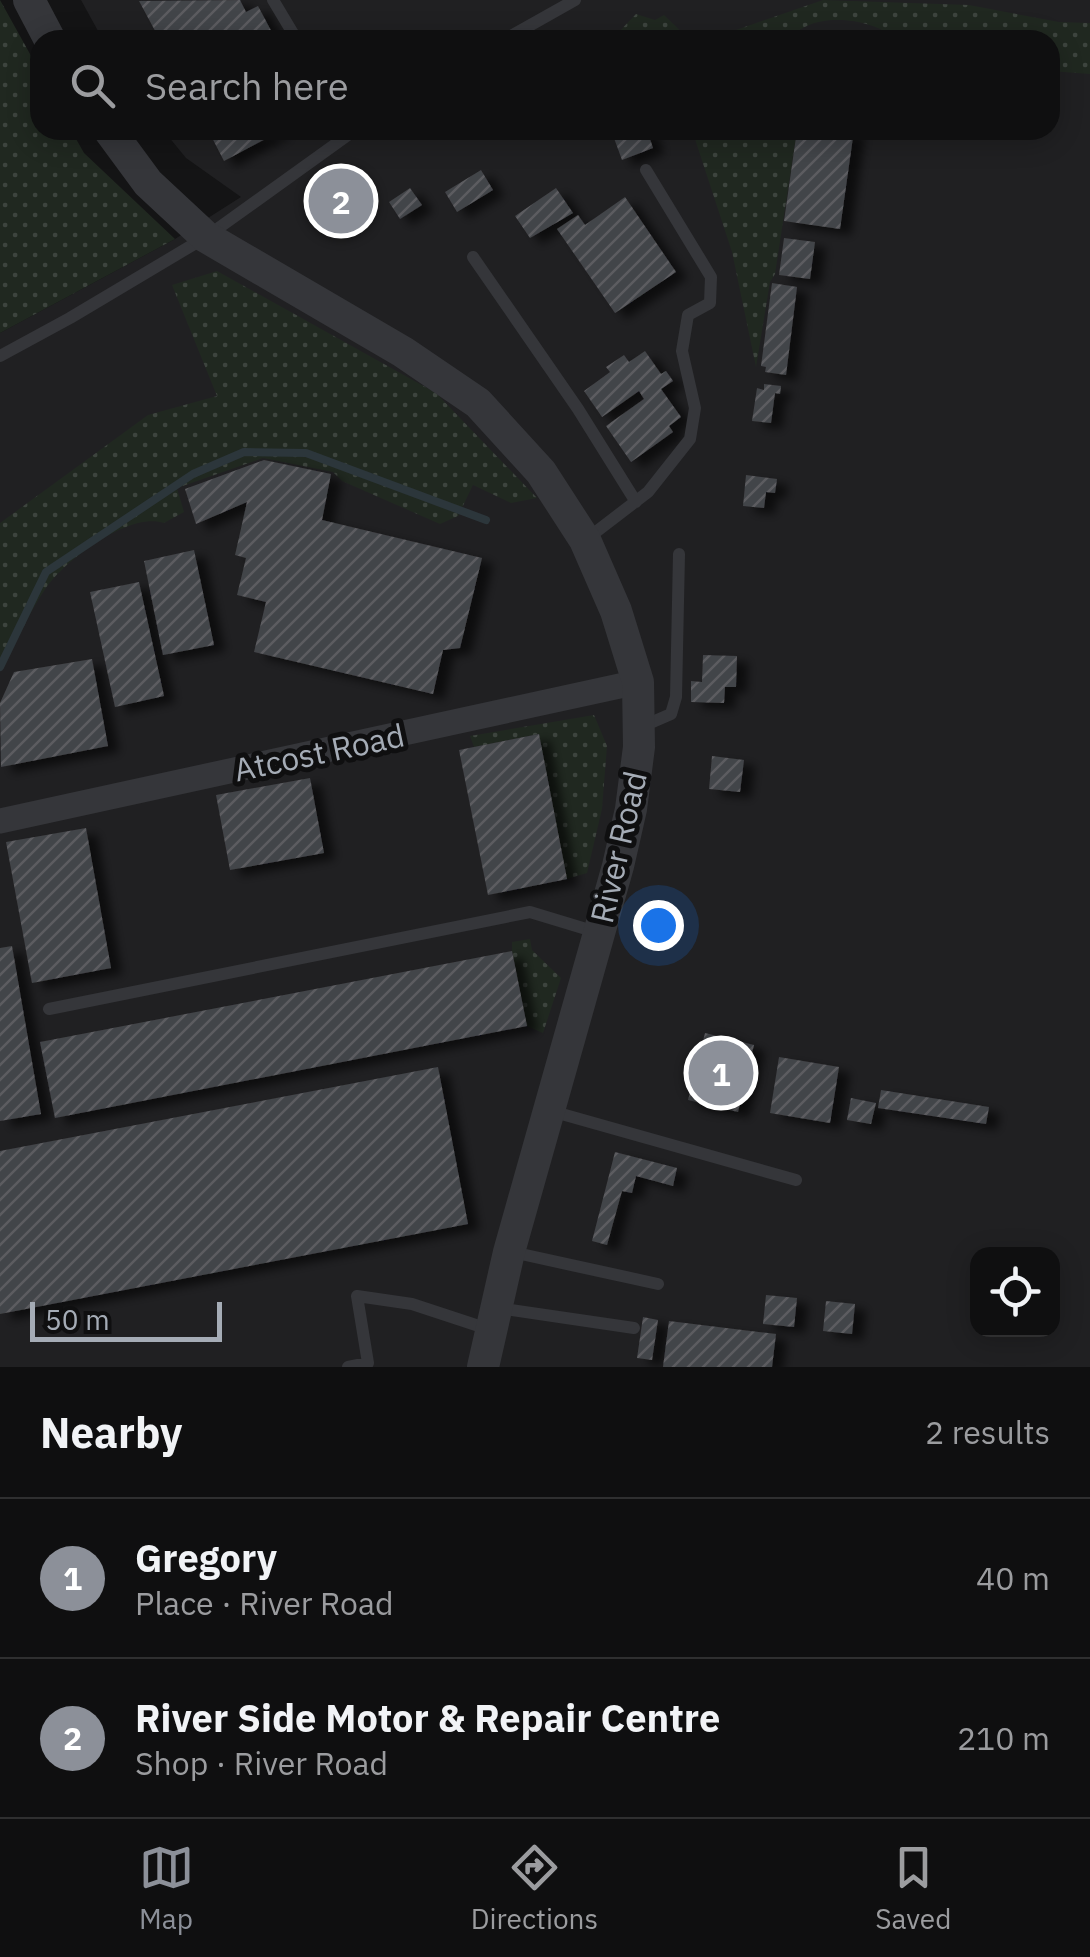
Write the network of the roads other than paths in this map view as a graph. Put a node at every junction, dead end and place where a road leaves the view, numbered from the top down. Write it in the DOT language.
graph roads {
  1 [pos="29,0"];
  2 [pos="273,0"];
  3 [pos="575,0"];
  4 [pos="45,30"];
  5 [pos="291,30"];
  6 [pos="522,30"];
  7 [pos="116,140"];
  8 [pos="334,140"];
  9 [pos="342,140"];
  10 [pos="337,144"];
  11 [pos="646,170"];
  12 [pos="206,237"];
  13 [pos="473,257"];
  14 [pos="0,356"];
  15 [pos="636,502"];
  16 [pos="586,540"];
  17 [pos="680,554"];
  18 [pos="638,682"];
  19 [pos="639,728"];
  20 [pos="0,822"];
  21 [pos="598,933"];
  22 [pos="49,1009"];
  23 [pos="549,1110"];
  24 [pos="796,1180"];
  25 [pos="509,1252"];
  26 [pos="658,1284"];
  27 [pos="493,1319"];
  28 [pos="634,1328"];
  29 [pos="348,1367"];
  30 [pos="483,1367"];
  1 -- 4 [label="street"];
  2 -- 5 [label="lane"];
  3 -- 6 [label="lane"];
  7 -- 12 [label="street, River Road"];
  8 -- 10 [label="lane"];
  9 -- 10 [label="lane"];
  10 -- 12 [label="lane"];
  11 -- 15 [label="lane"];
  12 -- 14 [label="lane"];
  12 -- 16 [label="street, River Road"];
  13 -- 15 [label="lane"];
  15 -- 16 [label="lane"];
  16 -- 18 [label="street, River Road"];
  17 -- 19 [label="lane"];
  18 -- 19 [label="street, River Road"];
  18 -- 20 [label="street, Atcost Road"];
  19 -- 21 [label="street, River Road"];
  21 -- 22 [label="lane"];
  21 -- 23 [label="street, River Road"];
  23 -- 24 [label="lane"];
  23 -- 25 [label="street, River Road"];
  25 -- 26 [label="lane"];
  25 -- 27 [label="street, River Road"];
  27 -- 28 [label="lane"];
  27 -- 29 [label="lane"];
  27 -- 30 [label="street, River Road"];
}
